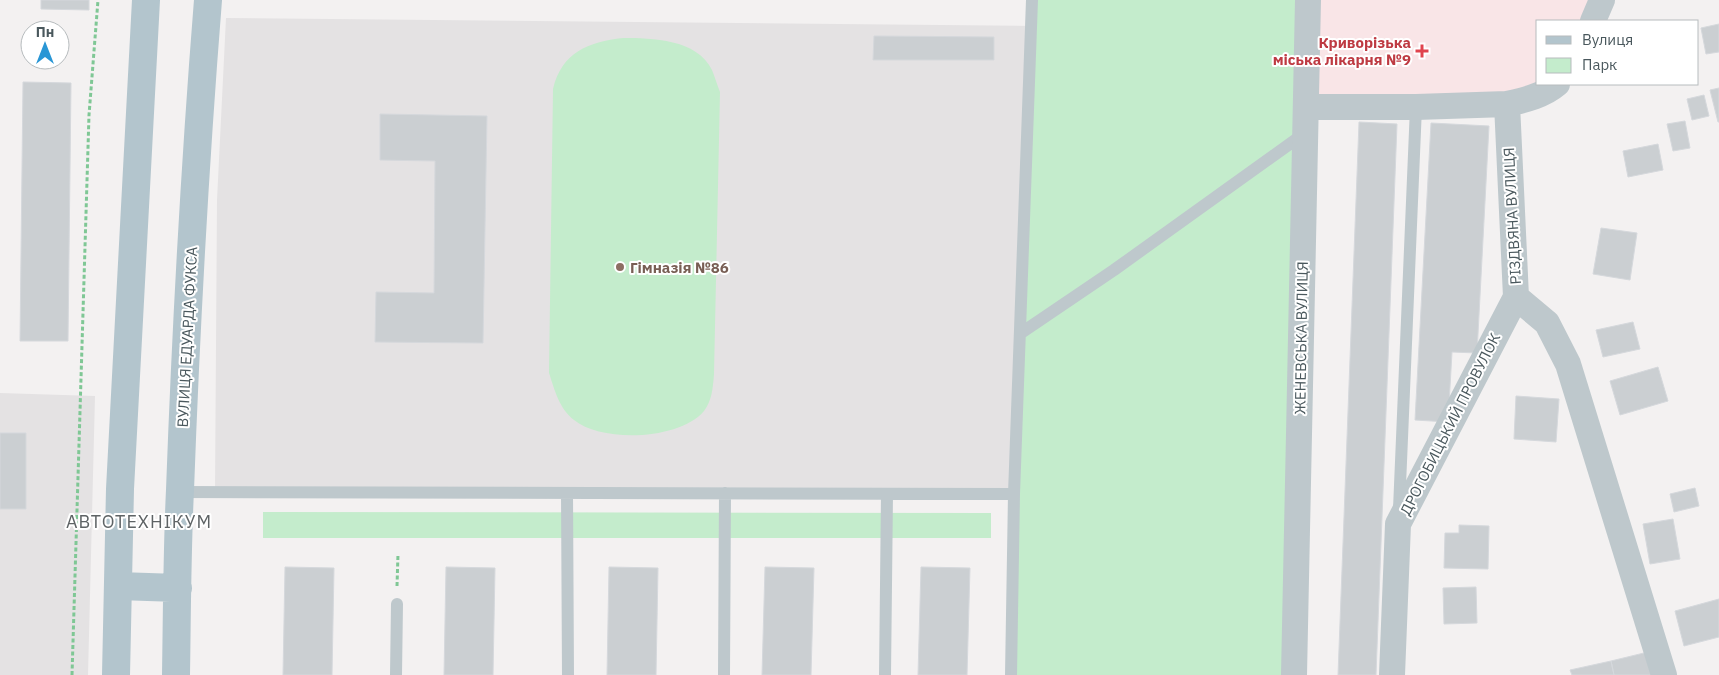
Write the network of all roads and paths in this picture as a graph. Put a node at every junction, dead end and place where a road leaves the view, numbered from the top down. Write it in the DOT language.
graph roads {
  1 [pos="98,0"];
  2 [pos="146,0"];
  3 [pos="208,0"];
  4 [pos="1032,0"];
  5 [pos="1308,0"];
  6 [pos="1602,0"];
  7 [pos="1593,20"];
  8 [pos="1556,85"];
  9 [pos="1507,104"];
  10 [pos="1306,107"];
  11 [pos="1416,107"];
  12 [pos="1305,133"];
  13 [pos="1516,297"];
  14 [pos="1021,333"];
  15 [pos="179,492"];
  16 [pos="567,493"];
  17 [pos="725,493"];
  18 [pos="887,494"];
  19 [pos="1014,494"];
  20 [pos="1398,524"];
  21 [pos="398,554"];
  22 [pos="118,586"];
  23 [pos="178,588"];
  24 [pos="397,604"];
  25 [pos="72,675"];
  26 [pos="116,675"];
  27 [pos="176,675"];
  28 [pos="396,675"];
  29 [pos="568,675"];
  30 [pos="724,675"];
  31 [pos="885,675"];
  32 [pos="1011,675"];
  33 [pos="1294,675"];
  34 [pos="1392,675"];
  35 [pos="1664,675"];
  1 -- 25 [label="path"];
  2 -- 22 [label="main road"];
  3 -- 15 [label="main road, ВУЛИЦЯ ЕДУАРДА ФУКСА"];
  4 -- 14 [label="lane"];
  5 -- 10 [label="street, ЖЕНЕВСЬКА ВУЛИЦЯ"];
  6 -- 7 [label="street"];
  8 -- 9 [label="street"];
  9 -- 11 [label="street"];
  9 -- 13 [label="street, РІЗДВЯНА ВУЛИЦЯ"];
  10 -- 11 [label="street"];
  10 -- 12 [label="street, ЖЕНЕВСЬКА ВУЛИЦЯ"];
  11 -- 20 [label="lane"];
  12 -- 14 [label="lane"];
  12 -- 33 [label="street, ЖЕНЕВСЬКА ВУЛИЦЯ"];
  13 -- 20 [label="street, ДРОГОБИЦЬКИЙ ПРОВУЛОК"];
  13 -- 35 [label="street, РІЗДВЯНА ВУЛИЦЯ"];
  14 -- 19 [label="lane"];
  15 -- 16 [label="lane"];
  15 -- 23 [label="main road, ВУЛИЦЯ ЕДУАРДА ФУКСА"];
  16 -- 17 [label="lane"];
  16 -- 29 [label="lane"];
  17 -- 18 [label="lane"];
  17 -- 30 [label="lane"];
  18 -- 19 [label="lane"];
  18 -- 31 [label="lane"];
  19 -- 32 [label="lane"];
  20 -- 34 [label="street, ДРОГОБИЦЬКИЙ ПРОВУЛОК"];
  21 -- 24 [label="path"];
  22 -- 23 [label="main road"];
  22 -- 26 [label="main road"];
  23 -- 27 [label="main road, ВУЛИЦЯ ЕДУАРДА ФУКСА"];
  24 -- 28 [label="lane"];
}
